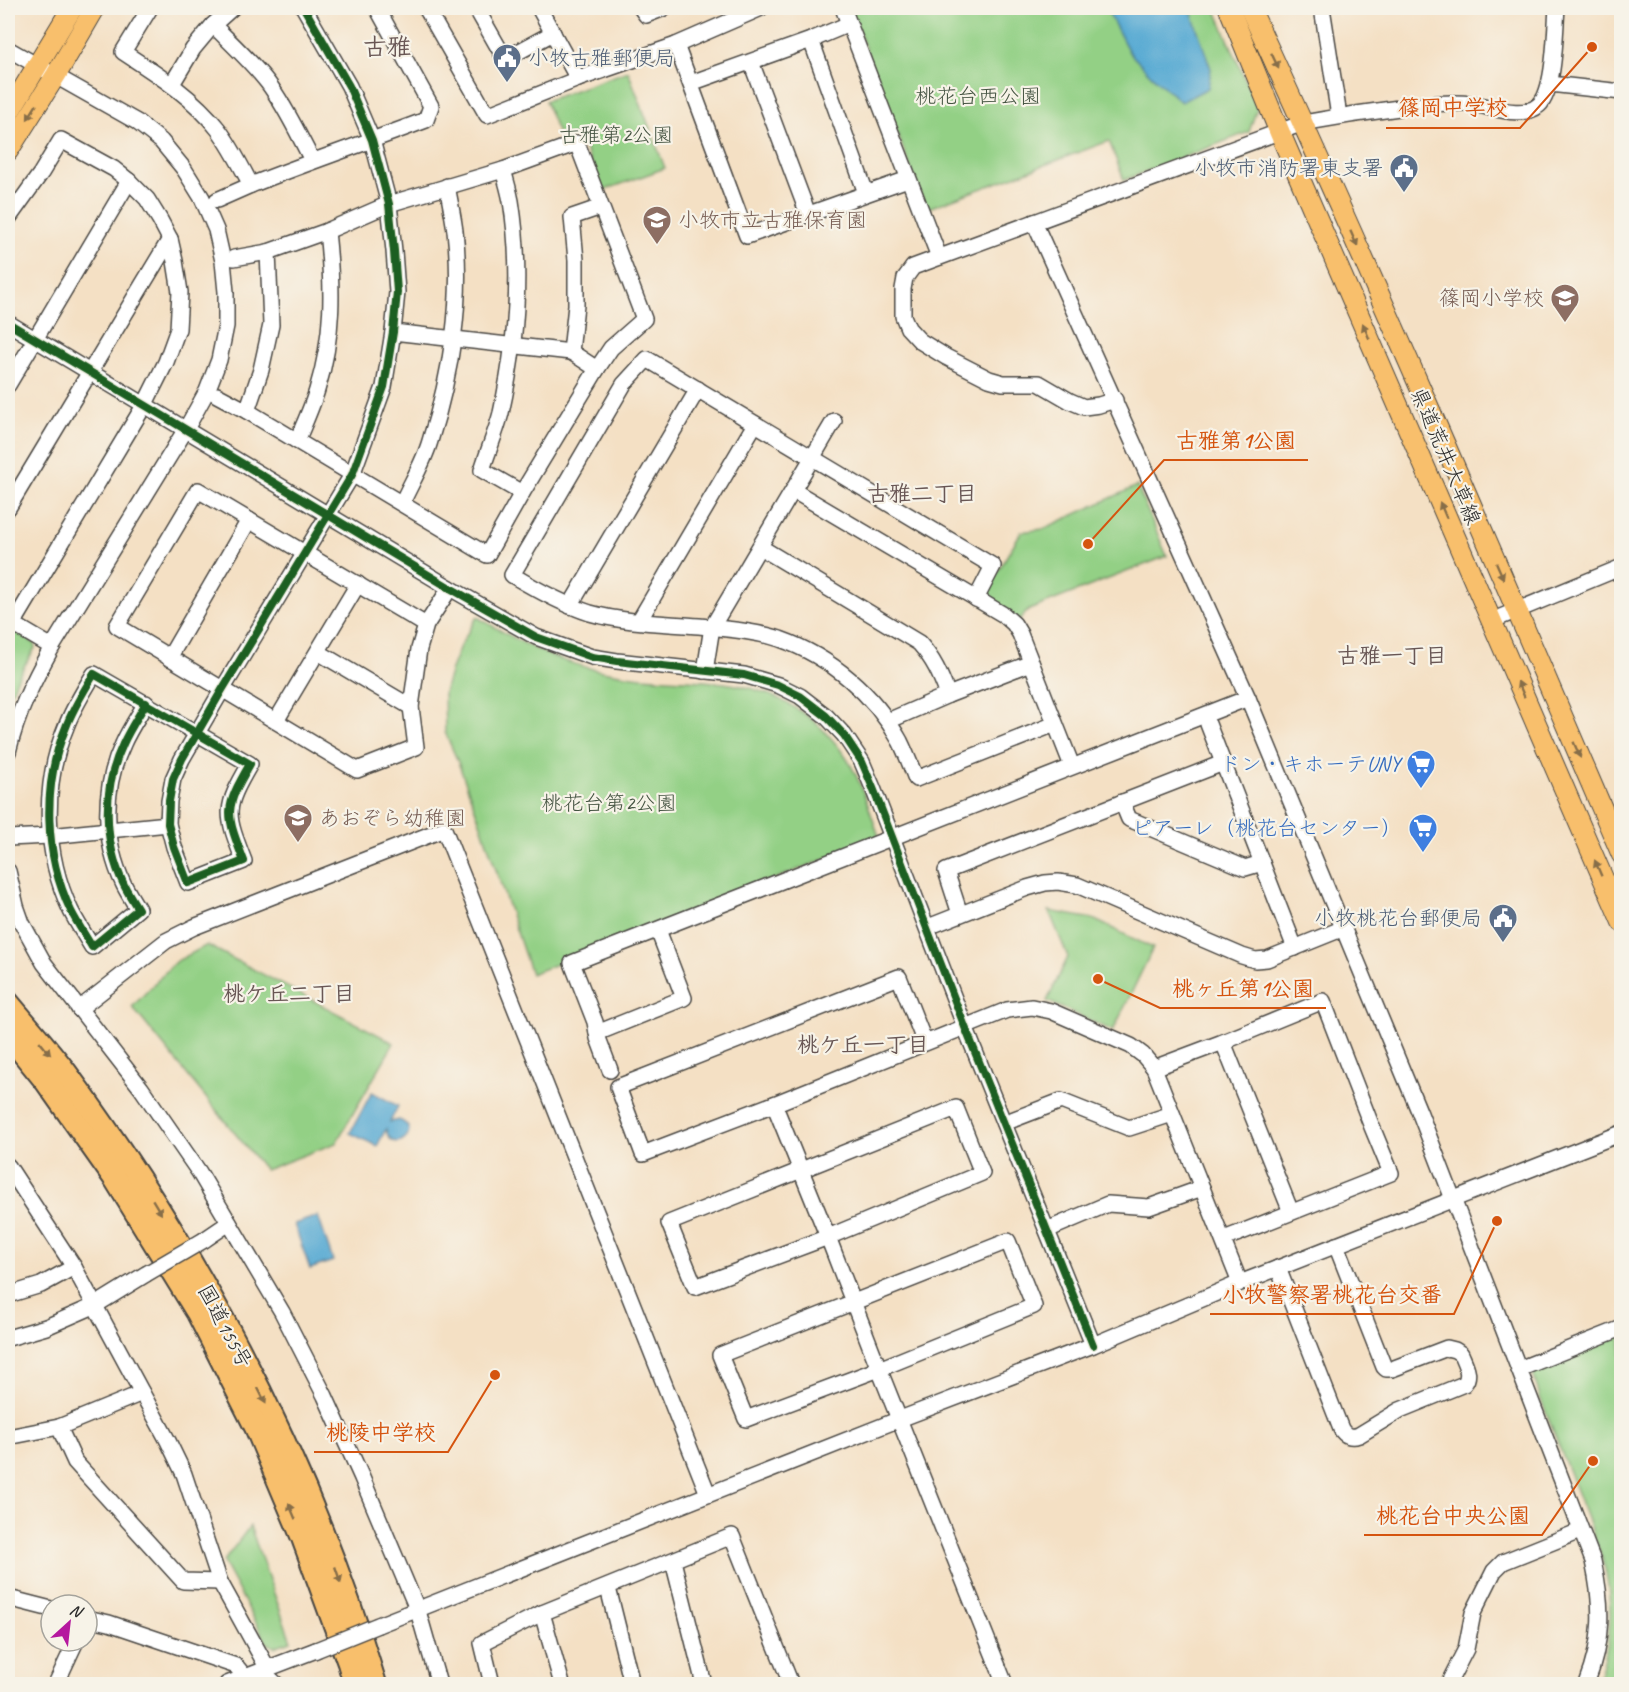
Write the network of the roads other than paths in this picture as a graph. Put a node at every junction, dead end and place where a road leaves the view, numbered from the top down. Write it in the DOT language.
graph roads {
  1 [pos="72,8"];
  2 [pos="95,8"];
  3 [pos="150,8"];
  4 [pos="232,8"];
  5 [pos="304,8"];
  6 [pos="377,8"];
  7 [pos="426,8"];
  8 [pos="476,8"];
  9 [pos="539,8"];
  10 [pos="641,8"];
  11 [pos="664,8"];
  12 [pos="761,8"];
  13 [pos="843,8"];
  14 [pos="1229,8"];
  15 [pos="1250,8"];
  16 [pos="1322,8"];
  17 [pos="1557,8"];
  18 [pos="849,24"];
  19 [pos="213,25"];
  20 [pos="553,33"];
  21 [pos="811,40"];
  22 [pos="676,45"];
  23 [pos="8,49"];
  24 [pos="751,62"];
  25 [pos="37,65"];
  26 [pos="56,75"];
  27 [pos="578,79"];
  28 [pos="691,83"];
  29 [pos="172,84"];
  30 [pos="1550,84"];
  31 [pos="1622,92"];
  32 [pos="8,114"];
  33 [pos="1339,116"];
  34 [pos="1303,123"];
  35 [pos="1280,133"];
  36 [pos="372,140"];
  37 [pos="8,151"];
  38 [pos="312,160"];
  39 [pos="503,170"];
  40 [pos="908,179"];
  41 [pos="129,182"];
  42 [pos="251,185"];
  43 [pos="447,186"];
  44 [pos="866,193"];
  45 [pos="217,200"];
  46 [pos="389,204"];
  47 [pos="601,207"];
  48 [pos="808,214"];
  49 [pos="8,219"];
  50 [pos="1034,222"];
  51 [pos="327,231"];
  52 [pos="170,238"];
  53 [pos="268,252"];
  54 [pos="939,257"];
  55 [pos="234,258"];
  56 [pos="8,323"];
  57 [pos="393,332"];
  58 [pos="453,338"];
  59 [pos="35,339"];
  60 [pos="512,345"];
  61 [pos="571,352"];
  62 [pos="597,369"];
  63 [pos="89,371"];
  64 [pos="8,385"];
  65 [pos="698,389"];
  66 [pos="217,394"];
  67 [pos="1115,400"];
  68 [pos="145,404"];
  69 [pos="247,411"];
  70 [pos="834,421"];
  71 [pos="755,424"];
  72 [pos="186,429"];
  73 [pos="297,441"];
  74 [pos="813,458"];
  75 [pos="352,475"];
  76 [pos="794,491"];
  77 [pos="522,493"];
  78 [pos="402,504"];
  79 [pos="8,508"];
  80 [pos="327,515"];
  81 [pos="249,520"];
  82 [pos="760,547"];
  83 [pos="305,553"];
  84 [pos="1622,567"];
  85 [pos="358,584"];
  86 [pos="450,588"];
  87 [pos="976,599"];
  88 [pos="570,606"];
  89 [pos="1517,611"];
  90 [pos="639,621"];
  91 [pos="1491,621"];
  92 [pos="10,622"];
  93 [pos="426,625"];
  94 [pos="712,627"];
  95 [pos="52,647"];
  96 [pos="318,652"];
  97 [pos="169,658"];
  98 [pos="1031,663"];
  99 [pos="705,671"];
  100 [pos="222,690"];
  101 [pos="948,695"];
  102 [pos="1248,698"];
  103 [pos="146,703"];
  104 [pos="411,707"];
  105 [pos="276,721"];
  106 [pos="888,721"];
  107 [pos="1055,724"];
  108 [pos="1208,724"];
  109 [pos="197,734"];
  110 [pos="8,752"];
  111 [pos="1223,763"];
  112 [pos="1072,766"];
  113 [pos="1122,802"];
  114 [pos="168,824"];
  115 [pos="108,830"];
  116 [pos="50,836"];
  117 [pos="8,838"];
  118 [pos="892,838"];
  119 [pos="1622,855"];
  120 [pos="1262,863"];
  121 [pos="8,872"];
  122 [pos="960,914"];
  123 [pos="1622,922"];
  124 [pos="928,927"];
  125 [pos="1344,928"];
  126 [pos="658,930"];
  127 [pos="1295,948"];
  128 [pos="8,1003"];
  129 [pos="79,1009"];
  130 [pos="965,1026"];
  131 [pos="597,1033"];
  132 [pos="8,1034"];
  133 [pos="1223,1042"];
  134 [pos="925,1043"];
  135 [pos="8,1050"];
  136 [pos="1154,1068"];
  137 [pos="610,1070"];
  138 [pos="774,1104"];
  139 [pos="1172,1114"];
  140 [pos="1004,1123"];
  141 [pos="1622,1133"];
  142 [pos="8,1166"];
  143 [pos="800,1170"];
  144 [pos="116,1180"];
  145 [pos="1202,1188"];
  146 [pos="1454,1199"];
  147 [pos="1291,1212"];
  148 [pos="229,1223"];
  149 [pos="1047,1230"];
  150 [pos="828,1237"];
  151 [pos="1224,1239"];
  152 [pos="1336,1245"];
  153 [pos="74,1267"];
  154 [pos="1278,1268"];
  155 [pos="1240,1283"];
  156 [pos="8,1295"];
  157 [pos="853,1302"];
  158 [pos="94,1306"];
  159 [pos="1622,1328"];
  160 [pos="8,1338"];
  161 [pos="1093,1345"];
  162 [pos="879,1369"];
  163 [pos="1519,1369"];
  164 [pos="142,1393"];
  165 [pos="900,1419"];
  166 [pos="58,1427"];
  167 [pos="8,1437"];
  168 [pos="708,1494"];
  169 [pos="1580,1530"];
  170 [pos="673,1561"];
  171 [pos="220,1582"];
  172 [pos="608,1588"];
  173 [pos="8,1598"];
  174 [pos="39,1606"];
  175 [pos="418,1611"];
  176 [pos="542,1613"];
  177 [pos="99,1621"];
  178 [pos="70,1653"];
  179 [pos="265,1670"];
  180 [pos="246,1678"];
  181 [pos="56,1684"];
  182 [pos="227,1684"];
  183 [pos="276,1684"];
  184 [pos="355,1684"];
  185 [pos="375,1684"];
  186 [pos="439,1684"];
  187 [pos="492,1684"];
  188 [pos="562,1684"];
  189 [pos="632,1684"];
  190 [pos="704,1684"];
  191 [pos="791,1684"];
  192 [pos="1005,1684"];
  193 [pos="1448,1684"];
  194 [pos="1586,1684"];
  1 -- 25 [label="main road"];
  2 -- 26 [label="main road"];
  3 -- 29 [label="street"];
  4 -- 19 [label="street"];
  5 -- 36 [label="street"];
  6 -- 36 [label="street"];
  7 -- 27 [label="street"];
  8 -- 20 [label="street"];
  9 -- 20 [label="street"];
  10 -- 11 [label="street"];
  12 -- 22 [label="street"];
  13 -- 18 [label="street"];
  14 -- 35 [label="main road, 県道荒井大草線"];
  15 -- 34 [label="main road, 県道荒井大草線, one-way"];
  16 -- 33 [label="street"];
  17 -- 30 [label="street"];
  18 -- 21 [label="street"];
  18 -- 40 [label="street"];
  19 -- 29 [label="street"];
  19 -- 38 [label="street"];
  20 -- 27 [label="street"];
  21 -- 24 [label="street"];
  21 -- 44 [label="street"];
  22 -- 27 [label="street"];
  22 -- 28 [label="street"];
  23 -- 25 [label="street"];
  24 -- 28 [label="street"];
  24 -- 48 [label="street"];
  25 -- 26 [label="street"];
  25 -- 32 [label="main road"];
  26 -- 37 [label="main road, one-way"];
  26 -- 72 [label="street"];
  28 -- 48 [label="street"];
  29 -- 42 [label="street"];
  30 -- 31 [label="street"];
  30 -- 33 [label="street"];
  33 -- 34 [label="street"];
  34 -- 35 [label="street"];
  34 -- 89 [label="main road, 県道荒井大草線, one-way"];
  35 -- 50 [label="street"];
  91 -- 35 [label="main road, 県道荒井大草線, one-way"];
  36 -- 38 [label="street"];
  36 -- 46 [label="street"];
  38 -- 42 [label="street"];
  39 -- 43 [label="street"];
  39 -- 47 [label="street"];
  39 -- 60 [label="street"];
  40 -- 44 [label="street"];
  40 -- 54 [label="street"];
  41 -- 49 [label="street"];
  41 -- 52 [label="street"];
  41 -- 59 [label="street"];
  42 -- 45 [label="street"];
  43 -- 46 [label="street"];
  43 -- 58 [label="street"];
  44 -- 48 [label="street"];
  46 -- 51 [label="street"];
  46 -- 57 [label="street"];
  47 -- 61 [label="street"];
  47 -- 62 [label="street"];
  50 -- 54 [label="street"];
  50 -- 67 [label="street"];
  51 -- 53 [label="street"];
  51 -- 73 [label="street"];
  52 -- 63 [label="street"];
  52 -- 68 [label="street"];
  53 -- 55 [label="street"];
  53 -- 69 [label="street"];
  54 -- 67 [label="street"];
  56 -- 59 [label="street"];
  57 -- 58 [label="street"];
  57 -- 75 [label="street"];
  58 -- 60 [label="street"];
  58 -- 78 [label="street"];
  59 -- 63 [label="street"];
  59 -- 64 [label="street"];
  60 -- 61 [label="street"];
  60 -- 77 [label="street"];
  61 -- 62 [label="street"];
  62 -- 77 [label="street"];
  63 -- 68 [label="street"];
  63 -- 79 [label="street"];
  65 -- 71 [label="street"];
  65 -- 88 [label="street"];
  65 -- 88 [label="street"];
  66 -- 69 [label="street"];
  67 -- 102 [label="street"];
  68 -- 72 [label="street"];
  68 -- 92 [label="street"];
  69 -- 73 [label="street"];
  70 -- 74 [label="street"];
  71 -- 74 [label="street"];
  71 -- 90 [label="street"];
  72 -- 80 [label="street"];
  72 -- 95 [label="street"];
  73 -- 75 [label="street"];
  74 -- 76 [label="street"];
  74 -- 87 [label="street"];
  75 -- 78 [label="street"];
  75 -- 80 [label="street"];
  76 -- 82 [label="street"];
  76 -- 87 [label="street"];
  77 -- 78 [label="street"];
  80 -- 83 [label="street"];
  80 -- 86 [label="street"];
  81 -- 83 [label="street"];
  81 -- 97 [label="street"];
  81 -- 97 [label="street"];
  82 -- 94 [label="street"];
  82 -- 101 [label="street"];
  83 -- 85 [label="street"];
  83 -- 100 [label="street"];
  84 -- 89 [label="street"];
  85 -- 93 [label="street"];
  85 -- 96 [label="street"];
  86 -- 93 [label="street"];
  86 -- 99 [label="street"];
  87 -- 98 [label="street"];
  88 -- 90 [label="street"];
  89 -- 91 [label="street"];
  89 -- 119 [label="main road, 県道荒井大草線, one-way"];
  90 -- 94 [label="street"];
  123 -- 91 [label="main road, 県道荒井大草線, one-way"];
  92 -- 95 [label="street"];
  93 -- 104 [label="street"];
  94 -- 99 [label="street"];
  94 -- 106 [label="street"];
  95 -- 110 [label="street"];
  96 -- 104 [label="street"];
  96 -- 105 [label="street"];
  97 -- 100 [label="street"];
  98 -- 101 [label="street"];
  98 -- 107 [label="street"];
  99 -- 118 [label="street"];
  100 -- 105 [label="street"];
  100 -- 109 [label="street"];
  101 -- 106 [label="street"];
  102 -- 112 [label="street"];
  102 -- 125 [label="street"];
  103 -- 109 [label="street"];
  103 -- 115 [label="street"];
  103 -- 116 [label="street"];
  104 -- 105 [label="street"];
  106 -- 107 [label="street"];
  107 -- 112 [label="street"];
  108 -- 111 [label="street"];
  109 -- 114 [label="street"];
  109 -- 114 [label="street"];
  111 -- 113 [label="street"];
  111 -- 120 [label="street"];
  112 -- 118 [label="street"];
  113 -- 120 [label="street"];
  113 -- 122 [label="street"];
  114 -- 115 [label="street"];
  115 -- 116 [label="street"];
  115 -- 116 [label="street"];
  116 -- 117 [label="street"];
  118 -- 124 [label="street"];
  118 -- 126 [label="street"];
  120 -- 127 [label="street"];
  121 -- 129 [label="street"];
  122 -- 124 [label="street"];
  122 -- 127 [label="street"];
  124 -- 130 [label="street"];
  125 -- 127 [label="street"];
  125 -- 146 [label="street"];
  126 -- 131 [label="street"];
  126 -- 131 [label="street"];
  128 -- 185 [label="highway, 国道155号, one-way"];
  129 -- 148 [label="street"];
  129 -- 168 [label="street"];
  130 -- 134 [label="street"];
  130 -- 136 [label="street"];
  130 -- 140 [label="street"];
  131 -- 137 [label="street"];
  132 -- 144 [label="highway, 国道155号"];
  133 -- 136 [label="street"];
  133 -- 147 [label="street"];
  133 -- 147 [label="street"];
  134 -- 138 [label="street"];
  134 -- 138 [label="street"];
  135 -- 144 [label="main road"];
  136 -- 139 [label="street"];
  138 -- 143 [label="street"];
  139 -- 140 [label="street"];
  139 -- 145 [label="street"];
  140 -- 149 [label="street"];
  141 -- 146 [label="street"];
  142 -- 153 [label="street"];
  143 -- 150 [label="street"];
  143 -- 150 [label="street"];
  143 -- 150 [label="street"];
  184 -- 144 [label="highway, 国道155号, one-way"];
  145 -- 149 [label="street"];
  145 -- 151 [label="street"];
  146 -- 152 [label="street"];
  146 -- 163 [label="street"];
  147 -- 151 [label="street"];
  148 -- 158 [label="street, bridge"];
  148 -- 175 [label="street"];
  149 -- 161 [label="street"];
  150 -- 157 [label="street"];
  151 -- 155 [label="street"];
  152 -- 154 [label="street"];
  152 -- 154 [label="street"];
  153 -- 156 [label="street"];
  153 -- 158 [label="street"];
  154 -- 155 [label="street"];
  155 -- 161 [label="street"];
  157 -- 162 [label="street"];
  157 -- 162 [label="street"];
  157 -- 162 [label="street"];
  158 -- 160 [label="street"];
  158 -- 164 [label="street"];
  159 -- 163 [label="street"];
  161 -- 165 [label="street"];
  162 -- 165 [label="street"];
  163 -- 169 [label="street"];
  164 -- 166 [label="street"];
  164 -- 171 [label="street"];
  165 -- 168 [label="street"];
  165 -- 192 [label="street"];
  166 -- 167 [label="street"];
  166 -- 171 [label="street"];
  168 -- 175 [label="street"];
  169 -- 193 [label="street"];
  169 -- 194 [label="street"];
  170 -- 172 [label="street"];
  170 -- 190 [label="street"];
  170 -- 191 [label="street"];
  171 -- 179 [label="street"];
  172 -- 176 [label="street"];
  172 -- 189 [label="street"];
  173 -- 174 [label="street"];
  175 -- 179 [label="street, bridge"];
  175 -- 186 [label="street"];
  176 -- 187 [label="street"];
  176 -- 188 [label="street"];
  177 -- 180 [label="street"];
  178 -- 181 [label="street"];
  179 -- 180 [label="street"];
  179 -- 183 [label="street"];
  180 -- 182 [label="street"];
}
